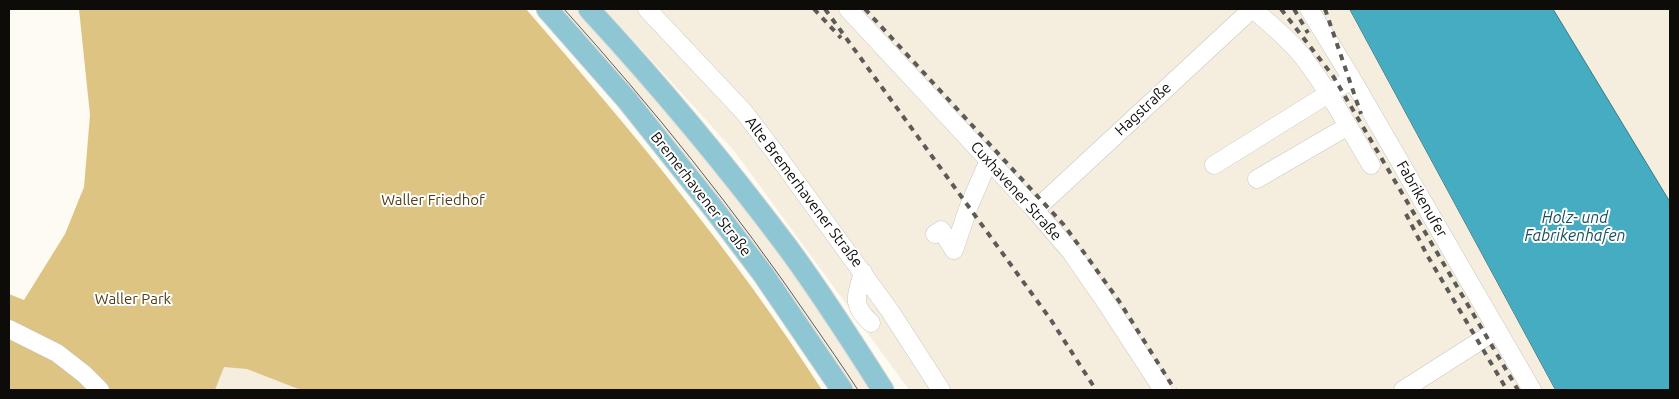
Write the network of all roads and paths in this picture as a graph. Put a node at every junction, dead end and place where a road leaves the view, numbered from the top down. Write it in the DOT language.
graph roads {
  1 [pos="547,9"];
  2 [pos="589,9"];
  3 [pos="647,9"];
  4 [pos="848,9"];
  5 [pos="1252,9"];
  6 [pos="1309,9"];
  7 [pos="1352,79"];
  8 [pos="1328,93"];
  9 [pos="1348,126"];
  10 [pos="989,160"];
  11 [pos="1371,164"];
  12 [pos="1214,165"];
  13 [pos="1257,179"];
  14 [pos="1035,210"];
  15 [pos="935,234"];
  16 [pos="863,272"];
  17 [pos="890,311"];
  18 [pos="871,323"];
  19 [pos="9,329"];
  20 [pos="1497,330"];
  21 [pos="853,344"];
  22 [pos="100,390"];
  23 [pos="842,390"];
  24 [pos="883,390"];
  25 [pos="941,390"];
  26 [pos="1163,390"];
  27 [pos="1403,390"];
  28 [pos="1532,390"];
  1 -- 23 [label="main road, Bremerhavener Straße"];
  2 -- 21 [label="main road"];
  3 -- 16 [label="street, Alte Bremerhavener Straße"];
  4 -- 10 [label="street, Cuxhavener Straße"];
  5 -- 8 [label="street"];
  5 -- 14 [label="street, Hagstraße"];
  6 -- 7 [label="street, Fabrikenufer"];
  7 -- 8 [label="street"];
  7 -- 20 [label="street, Fabrikenufer"];
  8 -- 9 [label="street"];
  8 -- 12 [label="street"];
  9 -- 11 [label="street"];
  9 -- 13 [label="street"];
  10 -- 14 [label="street, Cuxhavener Straße"];
  10 -- 15 [label="street"];
  14 -- 26 [label="street, Cuxhavener Straße"];
  16 -- 17 [label="street, Alte Bremerhavener Straße"];
  16 -- 18 [label="street"];
  17 -- 18 [label="street"];
  17 -- 25 [label="street, Alte Bremerhavener Straße"];
  18 -- 21 [label="street"];
  19 -- 22 [label="street"];
  20 -- 27 [label="street"];
  20 -- 28 [label="street, Fabrikenufer"];
  21 -- 24 [label="main road"];
}
